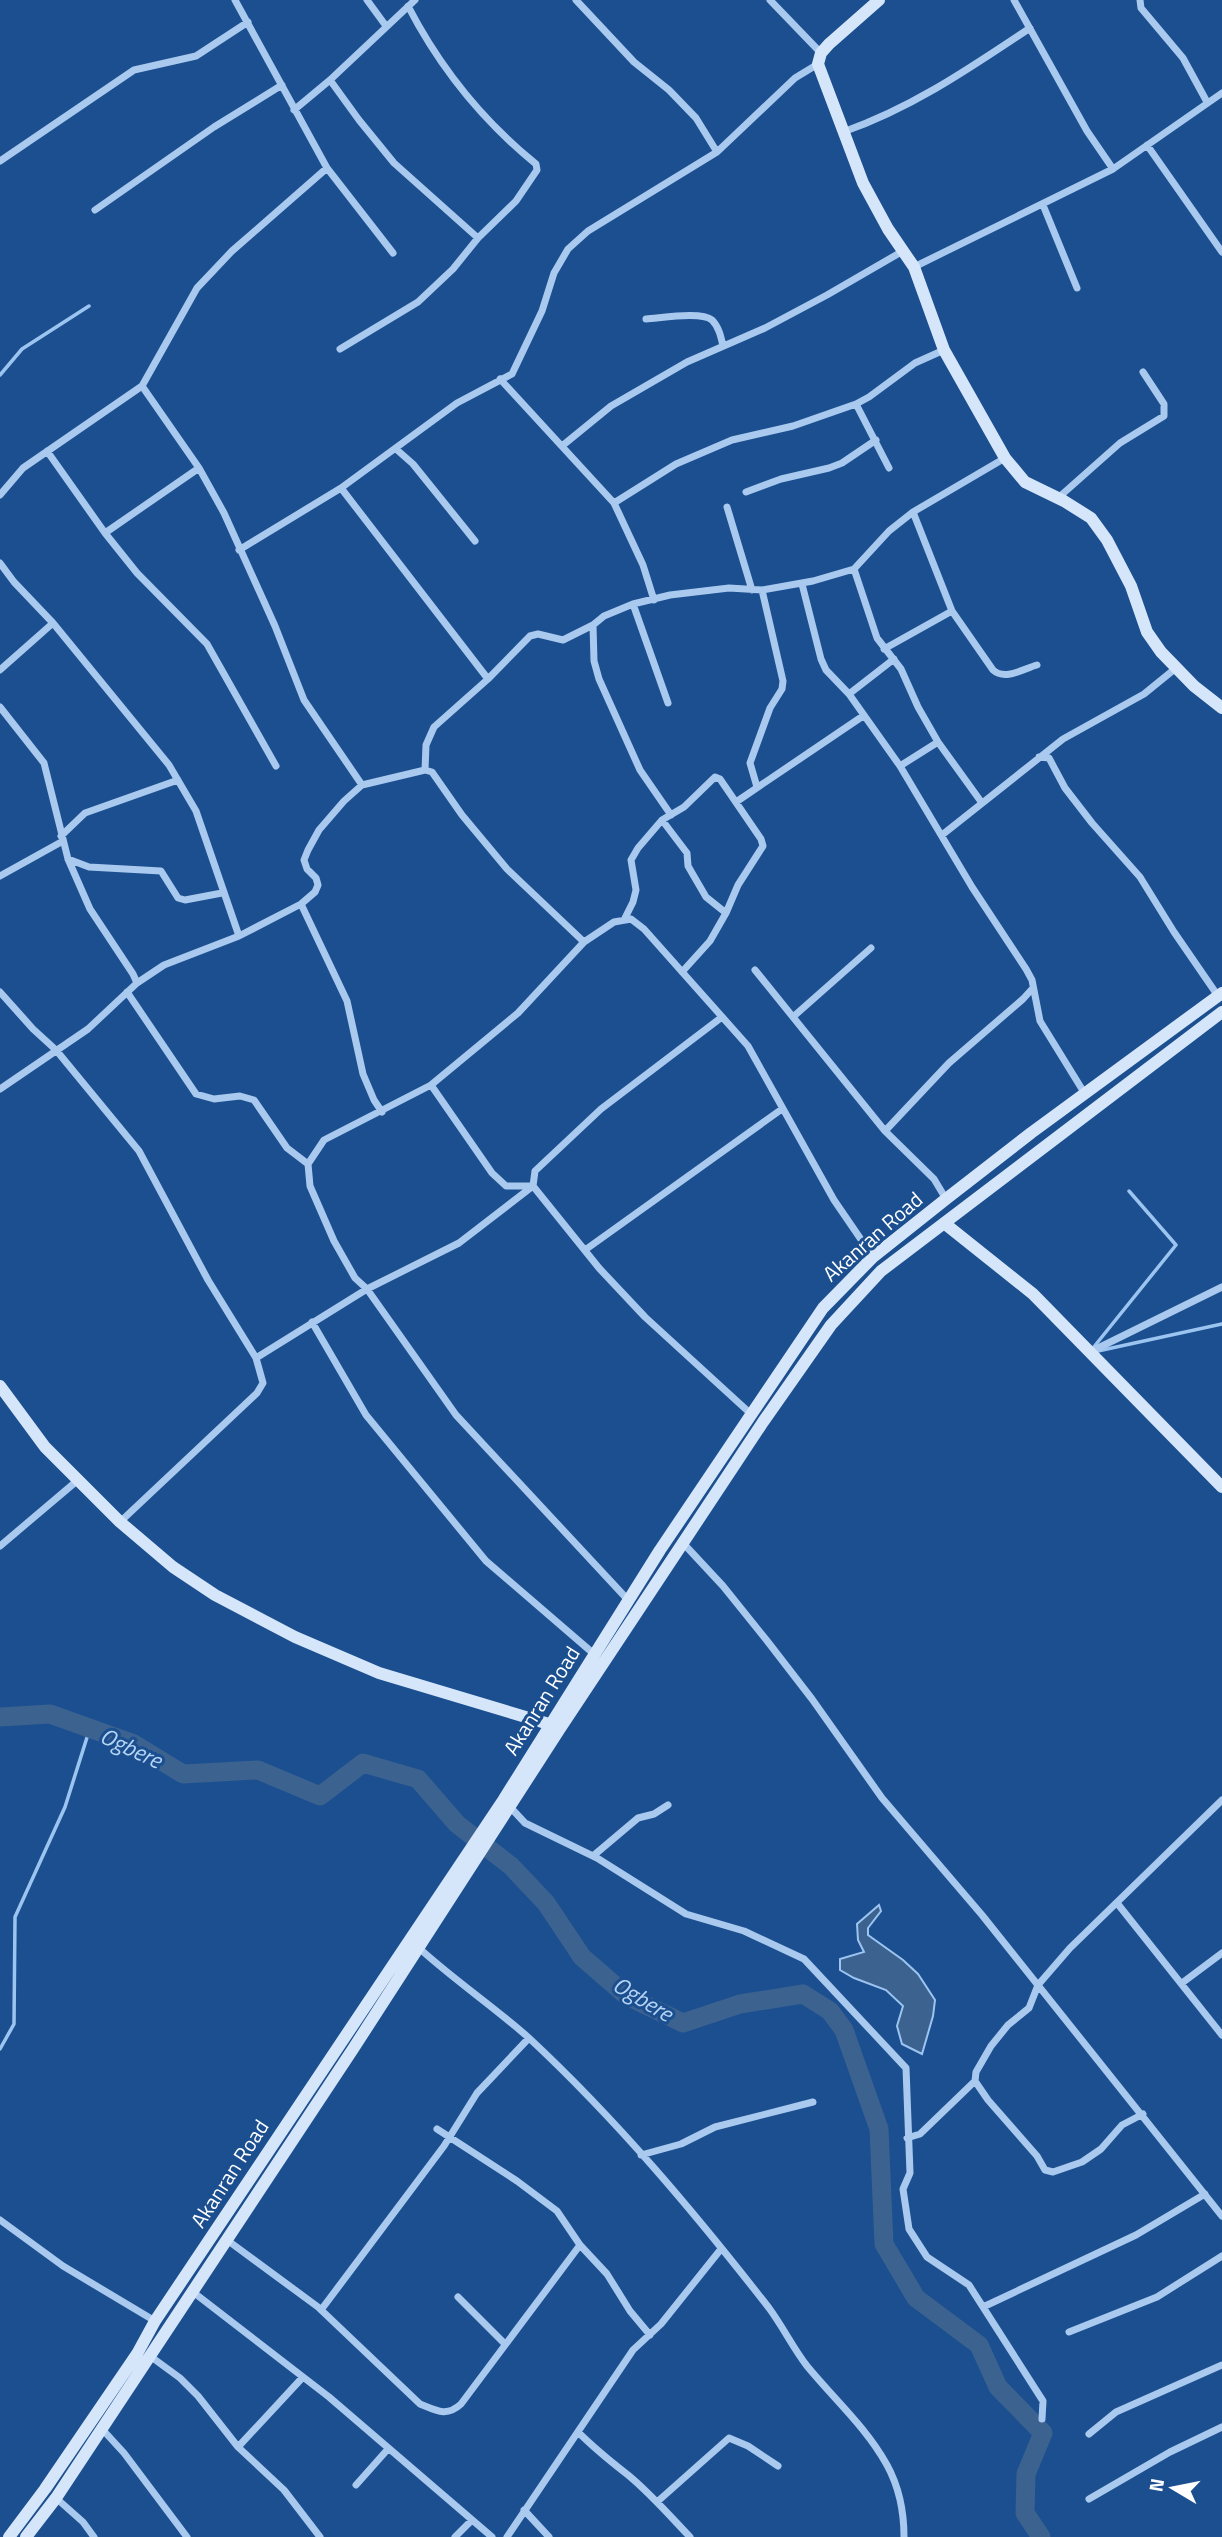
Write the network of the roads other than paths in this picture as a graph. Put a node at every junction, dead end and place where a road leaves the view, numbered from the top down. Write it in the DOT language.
graph roads {
  1 [pos="236,0"];
  2 [pos="367,0"];
  3 [pos="576,0"];
  4 [pos="770,0"];
  5 [pos="879,0"];
  6 [pos="1014,0"];
  7 [pos="1140,0"];
  8 [pos="411,3"];
  9 [pos="248,22"];
  10 [pos="386,26"];
  11 [pos="1030,28"];
  12 [pos="819,58"];
  13 [pos="330,80"];
  14 [pos="282,85"];
  15 [pos="1222,93"];
  16 [pos="1207,102"];
  17 [pos="294,110"];
  18 [pos="842,132"];
  19 [pos="1147,145"];
  20 [pos="718,152"];
  21 [pos="0,161"];
  22 [pos="327,168"];
  23 [pos="1113,169"];
  24 [pos="1043,205"];
  25 [pos="95,209"];
  26 [pos="478,238"];
  27 [pos="903,251"];
  28 [pos="1222,252"];
  29 [pos="393,253"];
  30 [pos="914,267"];
  31 [pos="1077,288"];
  32 [pos="646,319"];
  33 [pos="723,346"];
  34 [pos="340,349"];
  35 [pos="944,349"];
  36 [pos="1143,372"];
  37 [pos="500,379"];
  38 [pos="142,386"];
  39 [pos="856,404"];
  40 [pos="876,440"];
  41 [pos="562,446"];
  42 [pos="396,449"];
  43 [pos="47,451"];
  44 [pos="1005,458"];
  45 [pos="199,468"];
  46 [pos="889,468"];
  47 [pos="341,488"];
  48 [pos="746,492"];
  49 [pos="0,495"];
  50 [pos="1058,498"];
  51 [pos="614,503"];
  52 [pos="727,507"];
  53 [pos="913,512"];
  54 [pos="104,533"];
  55 [pos="475,541"];
  56 [pos="239,550"];
  57 [pos="0,563"];
  58 [pos="855,569"];
  59 [pos="802,584"];
  60 [pos="752,590"];
  61 [pos="762,590"];
  62 [pos="653,600"];
  63 [pos="633,604"];
  64 [pos="952,611"];
  65 [pos="53,623"];
  66 [pos="593,625"];
  67 [pos="884,649"];
  68 [pos="894,659"];
  69 [pos="1037,665"];
  70 [pos="1176,668"];
  71 [pos="0,670"];
  72 [pos="488,679"];
  73 [pos="849,694"];
  74 [pos="668,703"];
  75 [pos="0,707"];
  76 [pos="1222,708"];
  77 [pos="863,716"];
  78 [pos="938,742"];
  79 [pos="1039,757"];
  80 [pos="276,766"];
  81 [pos="900,766"];
  82 [pos="425,770"];
  83 [pos="178,780"];
  84 [pos="362,785"];
  85 [pos="757,787"];
  86 [pos="736,802"];
  87 [pos="982,803"];
  88 [pos="671,815"];
  89 [pos="57,817"];
  90 [pos="662,820"];
  91 [pos="74,822"];
  92 [pos="942,835"];
  93 [pos="62,839"];
  94 [pos="68,859"];
  95 [pos="0,876"];
  96 [pos="222,892"];
  97 [pos="301,904"];
  98 [pos="726,913"];
  99 [pos="625,918"];
  100 [pos="239,936"];
  101 [pos="584,942"];
  102 [pos="872,948"];
  103 [pos="755,970"];
  104 [pos="682,972"];
  105 [pos="137,983"];
  106 [pos="1033,988"];
  107 [pos="0,992"];
  108 [pos="127,992"];
  109 [pos="1220,994"];
  110 [pos="1222,1012"];
  111 [pos="794,1016"];
  112 [pos="722,1017"];
  113 [pos="56,1050"];
  114 [pos="431,1085"];
  115 [pos="0,1089"];
  116 [pos="1085,1094"];
  117 [pos="782,1109"];
  118 [pos="382,1112"];
  119 [pos="886,1131"];
  120 [pos="308,1164"];
  121 [pos="974,1177"];
  122 [pos="533,1186"];
  123 [pos="983,1193"];
  124 [pos="946,1199"];
  125 [pos="944,1223"];
  126 [pos="585,1250"];
  127 [pos="873,1257"];
  128 [pos="1222,1287"];
  129 [pos="367,1289"];
  130 [pos="312,1322"];
  131 [pos="1090,1353"];
  132 [pos="256,1359"];
  133 [pos="0,1386"];
  134 [pos="751,1414"];
  135 [pos="78,1480"];
  136 [pos="1222,1487"];
  137 [pos="120,1522"];
  138 [pos="683,1543"];
  139 [pos="0,1546"];
  140 [pos="629,1601"];
  141 [pos="594,1654"];
  142 [pos="549,1724"];
  143 [pos="1222,1800"];
  144 [pos="668,1805"];
  145 [pos="510,1808"];
  146 [pos="484,1836"];
  147 [pos="471,1855"];
  148 [pos="593,1856"];
  149 [pos="1117,1903"];
  150 [pos="419,1948"];
  151 [pos="1222,1953"];
  152 [pos="1182,1983"];
  153 [pos="1038,1985"];
  154 [pos="1222,2035"];
  155 [pos="529,2038"];
  156 [pos="324,2066"];
  157 [pos="337,2074"];
  158 [pos="975,2081"];
  159 [pos="813,2102"];
  160 [pos="1143,2114"];
  161 [pos="437,2129"];
  162 [pos="451,2136"];
  163 [pos="907,2138"];
  164 [pos="641,2155"];
  165 [pos="1205,2194"];
  166 [pos="1222,2216"];
  167 [pos="0,2220"];
  168 [pos="227,2240"];
  169 [pos="580,2245"];
  170 [pos="721,2249"];
  171 [pos="1222,2256"];
  172 [pos="193,2292"];
  173 [pos="458,2297"];
  174 [pos="983,2308"];
  175 [pos="321,2310"];
  176 [pos="155,2321"];
  177 [pos="1069,2332"];
  178 [pos="650,2335"];
  179 [pos="505,2344"];
  180 [pos="150,2356"];
  181 [pos="1222,2365"];
  182 [pos="303,2377"];
  183 [pos="1042,2419"];
  184 [pos="1222,2427"];
  185 [pos="102,2429"];
  186 [pos="578,2432"];
  187 [pos="1088,2434"];
  188 [pos="238,2447"];
  189 [pos="388,2449"];
  190 [pos="778,2466"];
  191 [pos="356,2485"];
  192 [pos="56,2498"];
  193 [pos="1089,2499"];
  194 [pos="657,2502"];
  195 [pos="524,2510"];
  196 [pos="471,2521"];
  197 [pos="9,2537"];
  198 [pos="26,2537"];
  199 [pos="94,2537"];
  200 [pos="187,2537"];
  201 [pos="320,2537"];
  202 [pos="455,2537"];
  203 [pos="492,2537"];
  204 [pos="507,2537"];
  205 [pos="550,2537"];
  206 [pos="690,2537"];
  207 [pos="904,2537"];
  1 -- 9 [label="street"];
  2 -- 10 [label="street"];
  3 -- 20 [label="street"];
  4 -- 12 [label="street"];
  5 -- 12 [label="main road"];
  6 -- 11 [label="street"];
  7 -- 16 [label="street"];
  8 -- 10 [label="street"];
  8 -- 26 [label="street"];
  9 -- 14 [label="street"];
  9 -- 21 [label="street"];
  10 -- 13 [label="street"];
  11 -- 18 [label="street"];
  11 -- 23 [label="street"];
  12 -- 18 [label="main road"];
  12 -- 20 [label="street"];
  13 -- 17 [label="street"];
  13 -- 26 [label="street"];
  14 -- 17 [label="street"];
  14 -- 25 [label="street"];
  15 -- 16 [label="street"];
  16 -- 19 [label="street"];
  17 -- 22 [label="street"];
  18 -- 27 [label="main road"];
  19 -- 23 [label="street"];
  19 -- 28 [label="street"];
  20 -- 37 [label="street"];
  22 -- 29 [label="street"];
  22 -- 38 [label="street"];
  23 -- 24 [label="street"];
  24 -- 30 [label="street"];
  24 -- 31 [label="street"];
  26 -- 34 [label="street"];
  27 -- 30 [label="main road"];
  27 -- 33 [label="street"];
  30 -- 35 [label="main road"];
  32 -- 33 [label="street"];
  33 -- 41 [label="street"];
  35 -- 39 [label="street"];
  35 -- 44 [label="main road"];
  36 -- 50 [label="street"];
  37 -- 41 [label="street"];
  37 -- 42 [label="street"];
  38 -- 43 [label="street"];
  38 -- 45 [label="street"];
  39 -- 40 [label="street"];
  39 -- 51 [label="street"];
  40 -- 46 [label="street"];
  40 -- 48 [label="street"];
  41 -- 51 [label="street"];
  42 -- 47 [label="street"];
  42 -- 55 [label="street"];
  43 -- 49 [label="street"];
  43 -- 54 [label="street"];
  44 -- 50 [label="main road"];
  44 -- 53 [label="street"];
  45 -- 54 [label="street"];
  45 -- 56 [label="street"];
  47 -- 56 [label="street"];
  47 -- 72 [label="street"];
  50 -- 70 [label="main road"];
  51 -- 62 [label="street"];
  52 -- 60 [label="street"];
  53 -- 58 [label="street"];
  53 -- 64 [label="street"];
  54 -- 80 [label="street"];
  56 -- 84 [label="street"];
  57 -- 65 [label="street"];
  58 -- 59 [label="street"];
  58 -- 67 [label="street"];
  59 -- 61 [label="street"];
  59 -- 73 [label="street"];
  60 -- 61 [label="street"];
  60 -- 62 [label="street"];
  61 -- 85 [label="street"];
  62 -- 63 [label="street"];
  63 -- 66 [label="street"];
  63 -- 74 [label="street"];
  64 -- 67 [label="street"];
  64 -- 69 [label="street"];
  65 -- 71 [label="street"];
  65 -- 83 [label="street"];
  66 -- 72 [label="street"];
  66 -- 88 [label="street"];
  67 -- 68 [label="street"];
  68 -- 73 [label="street"];
  68 -- 78 [label="street"];
  70 -- 76 [label="main road"];
  70 -- 79 [label="street"];
  72 -- 82 [label="street"];
  73 -- 77 [label="street"];
  75 -- 89 [label="street"];
  77 -- 81 [label="street"];
  77 -- 85 [label="street"];
  78 -- 81 [label="street"];
  78 -- 87 [label="street"];
  79 -- 87 [label="street"];
  79 -- 109 [label="street"];
  81 -- 92 [label="street"];
  82 -- 84 [label="street"];
  82 -- 101 [label="street"];
  83 -- 91 [label="street"];
  83 -- 96 [label="street"];
  84 -- 97 [label="street"];
  85 -- 86 [label="street"];
  86 -- 88 [label="street"];
  86 -- 98 [label="street"];
  87 -- 92 [label="street"];
  88 -- 90 [label="street"];
  89 -- 91 [label="street"];
  89 -- 93 [label="street"];
  90 -- 98 [label="street"];
  90 -- 99 [label="street"];
  91 -- 93 [label="street"];
  92 -- 106 [label="street"];
  93 -- 94 [label="street"];
  93 -- 95 [label="street"];
  94 -- 96 [label="street"];
  94 -- 105 [label="street"];
  96 -- 100 [label="street"];
  97 -- 100 [label="street"];
  97 -- 118 [label="street"];
  98 -- 104 [label="street"];
  99 -- 101 [label="street"];
  99 -- 104 [label="street"];
  100 -- 105 [label="street"];
  101 -- 114 [label="street"];
  102 -- 111 [label="street"];
  103 -- 111 [label="street"];
  104 -- 112 [label="street"];
  105 -- 108 [label="street"];
  106 -- 116 [label="street"];
  106 -- 119 [label="street"];
  107 -- 113 [label="street"];
  108 -- 113 [label="street"];
  108 -- 120 [label="street"];
  109 -- 116 [label="main road, Akanran Road"];
  110 -- 123 [label="main road, Akanran Road"];
  111 -- 119 [label="street"];
  112 -- 117 [label="street"];
  112 -- 122 [label="street"];
  113 -- 115 [label="street"];
  113 -- 132 [label="street"];
  114 -- 118 [label="street"];
  114 -- 122 [label="street"];
  116 -- 121 [label="main road, Akanran Road"];
  117 -- 126 [label="street"];
  117 -- 127 [label="street"];
  118 -- 120 [label="street"];
  119 -- 124 [label="street"];
  120 -- 129 [label="street"];
  121 -- 123 [label="main road"];
  121 -- 124 [label="main road, Akanran Road"];
  122 -- 126 [label="street"];
  122 -- 129 [label="street"];
  123 -- 125 [label="main road, Akanran Road"];
  124 -- 127 [label="main road, Akanran Road"];
  125 -- 131 [label="main road"];
  125 -- 138 [label="main road, Akanran Road"];
  126 -- 134 [label="street"];
  127 -- 134 [label="main road, Akanran Road"];
  128 -- 131 [label="street"];
  129 -- 130 [label="street"];
  129 -- 140 [label="street"];
  130 -- 132 [label="street"];
  130 -- 141 [label="street"];
  131 -- 136 [label="main road"];
  132 -- 137 [label="street"];
  133 -- 135 [label="main road"];
  134 -- 140 [label="main road, Akanran Road"];
  135 -- 137 [label="main road"];
  135 -- 139 [label="street"];
  137 -- 142 [label="main road"];
  138 -- 145 [label="main road, Akanran Road"];
  138 -- 153 [label="street"];
  140 -- 141 [label="main road, Akanran Road"];
  141 -- 142 [label="main road, Akanran Road"];
  142 -- 146 [label="main road, Akanran Road"];
  143 -- 149 [label="street"];
  144 -- 148 [label="street"];
  145 -- 146 [label="main road, Akanran Road"];
  145 -- 148 [label="street"];
  146 -- 147 [label="main road, Akanran Road"];
  147 -- 150 [label="main road, Akanran Road"];
  147 -- 156 [label="main road, Akanran Road"];
  148 -- 163 [label="street"];
  149 -- 152 [label="street"];
  149 -- 153 [label="street"];
  150 -- 155 [label="street"];
  150 -- 157 [label="main road, Akanran Road"];
  151 -- 152 [label="street"];
  152 -- 154 [label="street"];
  153 -- 158 [label="street"];
  153 -- 160 [label="street"];
  155 -- 162 [label="street"];
  155 -- 164 [label="street"];
  156 -- 157 [label="main road"];
  156 -- 176 [label="main road, Akanran Road"];
  157 -- 168 [label="main road, Akanran Road"];
  158 -- 160 [label="street"];
  158 -- 163 [label="street"];
  159 -- 164 [label="street"];
  160 -- 165 [label="street"];
  161 -- 162 [label="street"];
  162 -- 169 [label="street"];
  162 -- 175 [label="street"];
  163 -- 174 [label="street"];
  164 -- 170 [label="street"];
  165 -- 166 [label="street"];
  165 -- 174 [label="street"];
  167 -- 176 [label="street"];
  168 -- 172 [label="main road, Akanran Road"];
  168 -- 175 [label="street"];
  169 -- 178 [label="street"];
  169 -- 179 [label="street"];
  170 -- 178 [label="street"];
  170 -- 207 [label="street"];
  171 -- 177 [label="street"];
  172 -- 180 [label="main road, Akanran Road"];
  172 -- 182 [label="street"];
  173 -- 179 [label="street"];
  174 -- 183 [label="street"];
  175 -- 179 [label="street"];
  176 -- 197 [label="main road, Akanran Road"];
  178 -- 186 [label="street"];
  180 -- 185 [label="main road, Akanran Road"];
  180 -- 188 [label="street"];
  181 -- 187 [label="street"];
  182 -- 188 [label="street"];
  182 -- 189 [label="street"];
  184 -- 193 [label="street"];
  185 -- 192 [label="main road, Akanran Road"];
  185 -- 200 [label="street"];
  186 -- 194 [label="street"];
  186 -- 195 [label="street"];
  188 -- 201 [label="street"];
  189 -- 191 [label="street"];
  189 -- 196 [label="street"];
  190 -- 194 [label="street"];
  192 -- 198 [label="main road, Akanran Road"];
  192 -- 199 [label="street"];
  194 -- 206 [label="street"];
  195 -- 204 [label="street"];
  195 -- 205 [label="street"];
  196 -- 202 [label="street"];
  196 -- 203 [label="street"];
}
